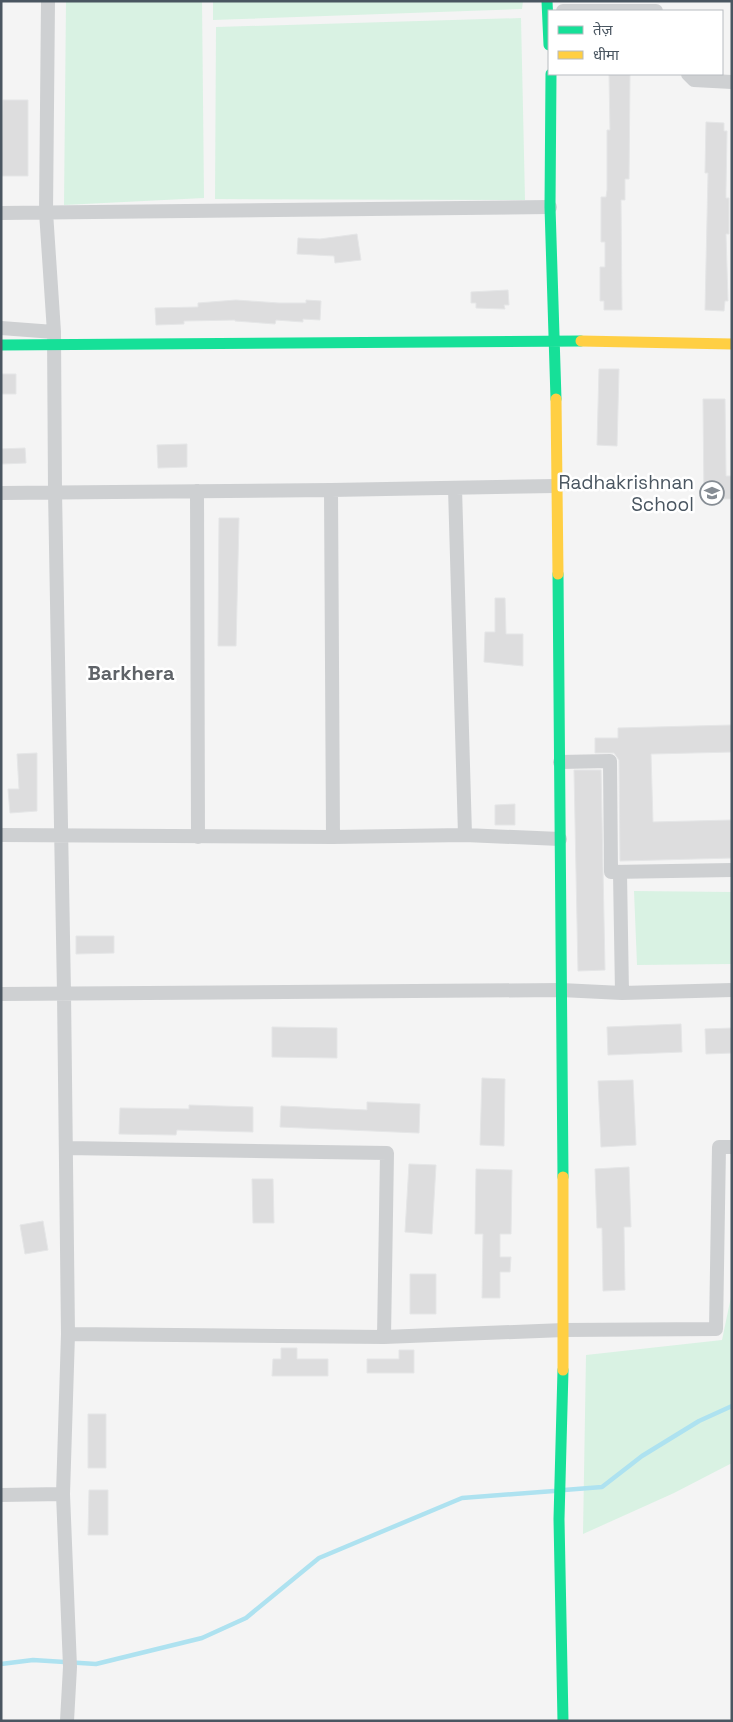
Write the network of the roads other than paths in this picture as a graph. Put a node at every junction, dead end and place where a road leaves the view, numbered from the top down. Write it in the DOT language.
graph roads {
  1 [pos="48,1"];
  2 [pos="551,75"];
  3 [pos="689,75"];
  4 [pos="732,82"];
  5 [pos="550,207"];
  6 [pos="46,212"];
  7 [pos="1,213"];
  8 [pos="1,328"];
  9 [pos="54,339"];
  10 [pos="555,340"];
  11 [pos="732,344"];
  12 [pos="1,345"];
  13 [pos="556,486"];
  14 [pos="456,488"];
  15 [pos="331,490"];
  16 [pos="54,491"];
  17 [pos="197,491"];
  18 [pos="1,493"];
  19 [pos="560,762"];
  20 [pos="1,835"];
  21 [pos="465,835"];
  22 [pos="62,836"];
  23 [pos="198,837"];
  24 [pos="333,837"];
  25 [pos="560,839"];
  26 [pos="732,870"];
  27 [pos="620,873"];
  28 [pos="561,990"];
  29 [pos="732,990"];
  30 [pos="64,993"];
  31 [pos="622,993"];
  32 [pos="1,994"];
  33 [pos="732,1147"];
  34 [pos="66,1148"];
  35 [pos="564,1330"];
  36 [pos="68,1334"];
  37 [pos="384,1337"];
  38 [pos="63,1494"];
  39 [pos="1,1495"];
  40 [pos="67,1721"];
  41 [pos="563,1721"];
  1 -- 6 [label="street"];
  2 -- 5 [label="main road"];
  3 -- 4 [label="street"];
  5 -- 6 [label="street"];
  5 -- 10 [label="main road"];
  6 -- 7 [label="street"];
  6 -- 9 [label="street"];
  8 -- 9 [label="street"];
  9 -- 10 [label="main road"];
  9 -- 12 [label="main road"];
  9 -- 16 [label="street"];
  10 -- 11 [label="main road"];
  10 -- 13 [label="main road"];
  13 -- 14 [label="street"];
  13 -- 19 [label="main road"];
  14 -- 15 [label="street"];
  14 -- 21 [label="street"];
  15 -- 17 [label="street"];
  15 -- 24 [label="street"];
  16 -- 17 [label="street"];
  16 -- 18 [label="street"];
  16 -- 22 [label="street"];
  17 -- 23 [label="street"];
  19 -- 25 [label="main road"];
  19 -- 27 [label="street"];
  20 -- 22 [label="street"];
  21 -- 24 [label="street"];
  21 -- 25 [label="street"];
  22 -- 23 [label="street"];
  22 -- 30 [label="street"];
  23 -- 24 [label="street"];
  25 -- 28 [label="main road"];
  26 -- 27 [label="street"];
  27 -- 31 [label="street"];
  28 -- 30 [label="street"];
  28 -- 31 [label="street"];
  28 -- 35 [label="main road"];
  29 -- 31 [label="street"];
  30 -- 32 [label="street"];
  30 -- 34 [label="street"];
  33 -- 35 [label="street"];
  34 -- 36 [label="street"];
  34 -- 37 [label="street"];
  35 -- 37 [label="street"];
  35 -- 41 [label="main road"];
  36 -- 37 [label="street"];
  36 -- 38 [label="street"];
  38 -- 39 [label="street"];
  38 -- 40 [label="street"];
}
